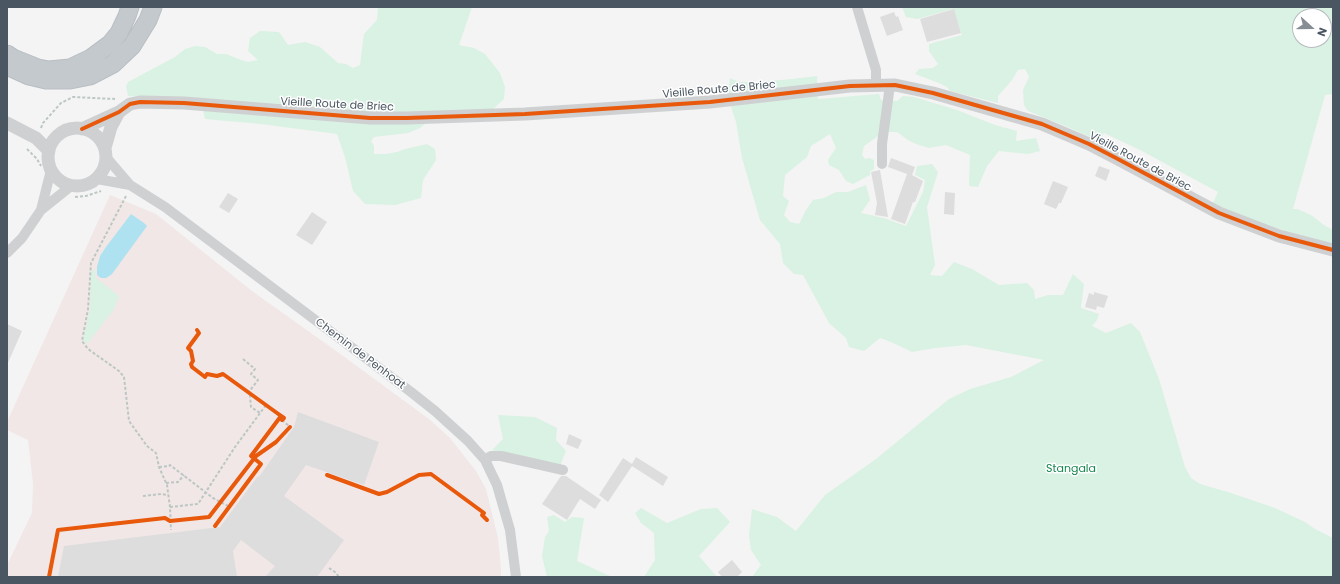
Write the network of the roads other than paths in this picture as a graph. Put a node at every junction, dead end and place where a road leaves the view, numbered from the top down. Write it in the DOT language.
graph roads {
  1 [pos="130,7"];
  2 [pos="153,7"];
  3 [pos="857,7"];
  4 [pos="7,54"];
  5 [pos="7,66"];
  6 [pos="876,85"];
  7 [pos="890,85"];
  8 [pos="122,109"];
  9 [pos="7,123"];
  10 [pos="82,129"];
  11 [pos="61,133"];
  12 [pos="35,136"];
  13 [pos="49,151"];
  14 [pos="106,153"];
  15 [pos="882,164"];
  16 [pos="51,170"];
  17 [pos="97,179"];
  18 [pos="130,185"];
  19 [pos="72,192"];
  20 [pos="41,210"];
  21 [pos="1333,250"];
  22 [pos="7,253"];
  23 [pos="485,460"];
  24 [pos="563,470"];
  25 [pos="516,577"];
  1 -- 4 [label="highway"];
  2 -- 5 [label="highway"];
  3 -- 6 [label="street"];
  6 -- 7 [label="street, Vieille Route de Briec"];
  6 -- 8 [label="street, Vieille Route de Briec"];
  7 -- 15 [label="street"];
  7 -- 21 [label="street, Vieille Route de Briec"];
  8 -- 10 [label="street, Vieille Route de Briec"];
  8 -- 14 [label="street"];
  9 -- 12 [label="street"];
  10 -- 11 [label="street"];
  10 -- 14 [label="street"];
  11 -- 12 [label="street"];
  11 -- 13 [label="street"];
  12 -- 13 [label="street"];
  13 -- 16 [label="street"];
  14 -- 17 [label="street"];
  14 -- 18 [label="street, Chemin de Penhoat"];
  16 -- 19 [label="street"];
  16 -- 20 [label="street"];
  17 -- 18 [label="street, Chemin de Penhoat"];
  17 -- 19 [label="street"];
  18 -- 23 [label="street, Chemin de Penhoat"];
  19 -- 20 [label="street"];
  20 -- 22 [label="street"];
  23 -- 24 [label="street"];
  23 -- 25 [label="street, Chemin de Penhoat"];
}
